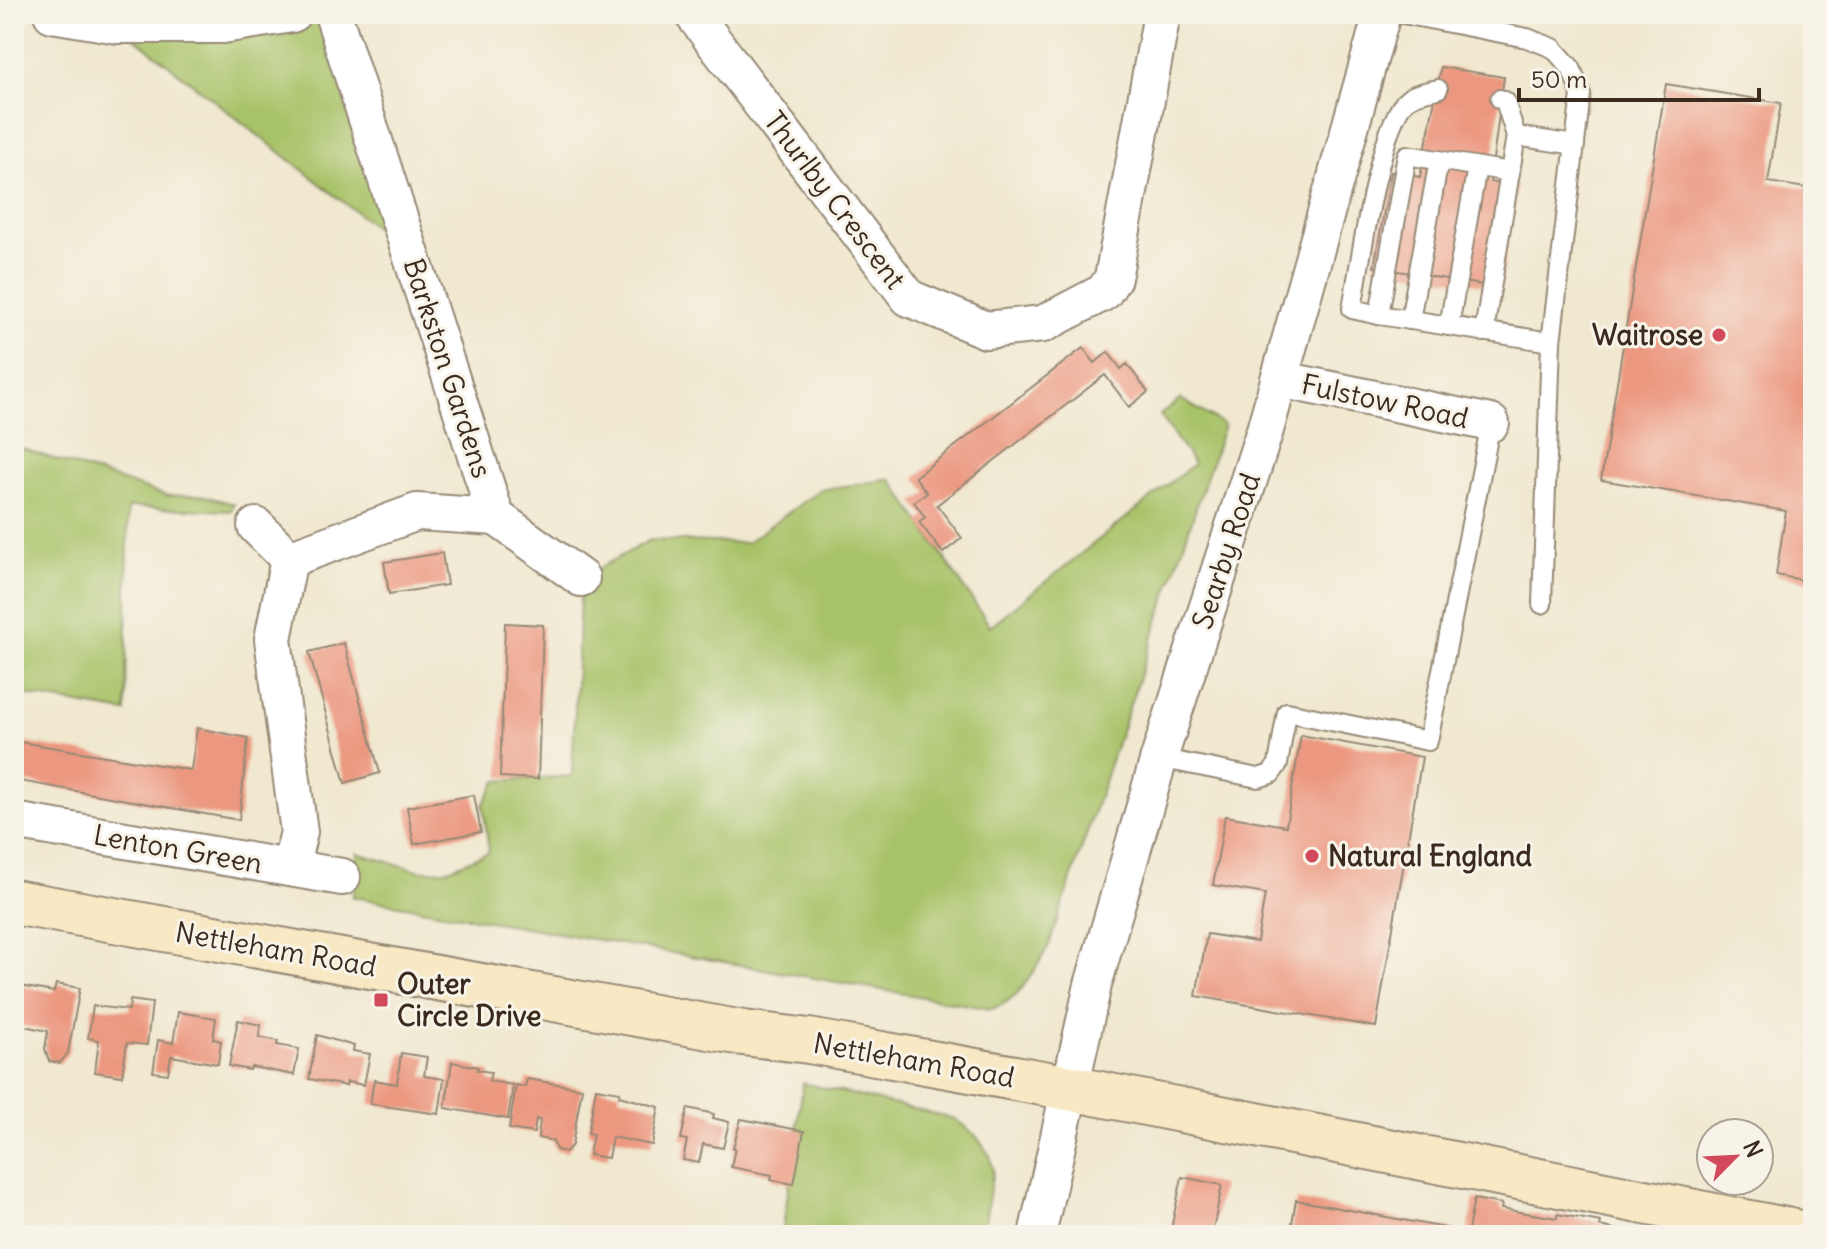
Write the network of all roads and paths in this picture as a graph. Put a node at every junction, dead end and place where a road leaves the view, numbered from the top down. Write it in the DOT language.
graph roads {
  1 [pos="52,14"];
  2 [pos="292,14"];
  3 [pos="333,14"];
  4 [pos="693,14"];
  5 [pos="1162,14"];
  6 [pos="1382,14"];
  7 [pos="1403,14"];
  8 [pos="116,20"];
  9 [pos="1438,89"];
  10 [pos="1500,99"];
  11 [pos="1516,136"];
  12 [pos="1575,145"];
  13 [pos="1439,160"];
  14 [pos="1477,167"];
  15 [pos="1510,172"];
  16 [pos="1379,315"];
  17 [pos="1410,320"];
  18 [pos="1449,326"];
  19 [pos="1484,332"];
  20 [pos="1551,342"];
  21 [pos="1279,379"];
  22 [pos="1491,423"];
  23 [pos="496,517"];
  24 [pos="256,526"];
  25 [pos="289,559"];
  26 [pos="581,578"];
  27 [pos="1542,604"];
  28 [pos="1159,758"];
  29 [pos="14,821"];
  30 [pos="290,868"];
  31 [pos="342,877"];
  32 [pos="14,902"];
  33 [pos="1070,1088"];
  34 [pos="1721,1226"];
  35 [pos="1037,1235"];
  36 [pos="1807,1235"];
  1 -- 8 [label="street"];
  2 -- 8 [label="street"];
  3 -- 23 [label="street, Barkston Gardens"];
  4 -- 5 [label="street, Thurlby Crescent"];
  6 -- 21 [label="street, Searby Road"];
  7 -- 12 [label="lane"];
  9 -- 16 [label="lane"];
  10 -- 11 [label="lane"];
  11 -- 12 [label="lane"];
  11 -- 15 [label="lane"];
  12 -- 20 [label="lane"];
  13 -- 14 [label="lane"];
  13 -- 16 [label="lane"];
  13 -- 17 [label="lane"];
  14 -- 15 [label="lane"];
  14 -- 18 [label="lane"];
  15 -- 19 [label="lane"];
  16 -- 17 [label="lane"];
  17 -- 18 [label="lane"];
  18 -- 19 [label="lane"];
  19 -- 20 [label="lane"];
  20 -- 27 [label="lane"];
  21 -- 22 [label="street, Fulstow Road"];
  21 -- 28 [label="street, Searby Road"];
  22 -- 28 [label="lane"];
  23 -- 25 [label="street, Barkston Gardens"];
  23 -- 26 [label="street"];
  24 -- 25 [label="street"];
  25 -- 30 [label="street"];
  28 -- 33 [label="street, Searby Road"];
  29 -- 30 [label="street, Lenton Green"];
  30 -- 31 [label="street, Lenton Green"];
  32 -- 33 [label="main road, Nettleham Road"];
  33 -- 34 [label="main road, Nettleham Road"];
  33 -- 35 [label="street"];
  34 -- 36 [label="main road, Nettleham Road"];
}
